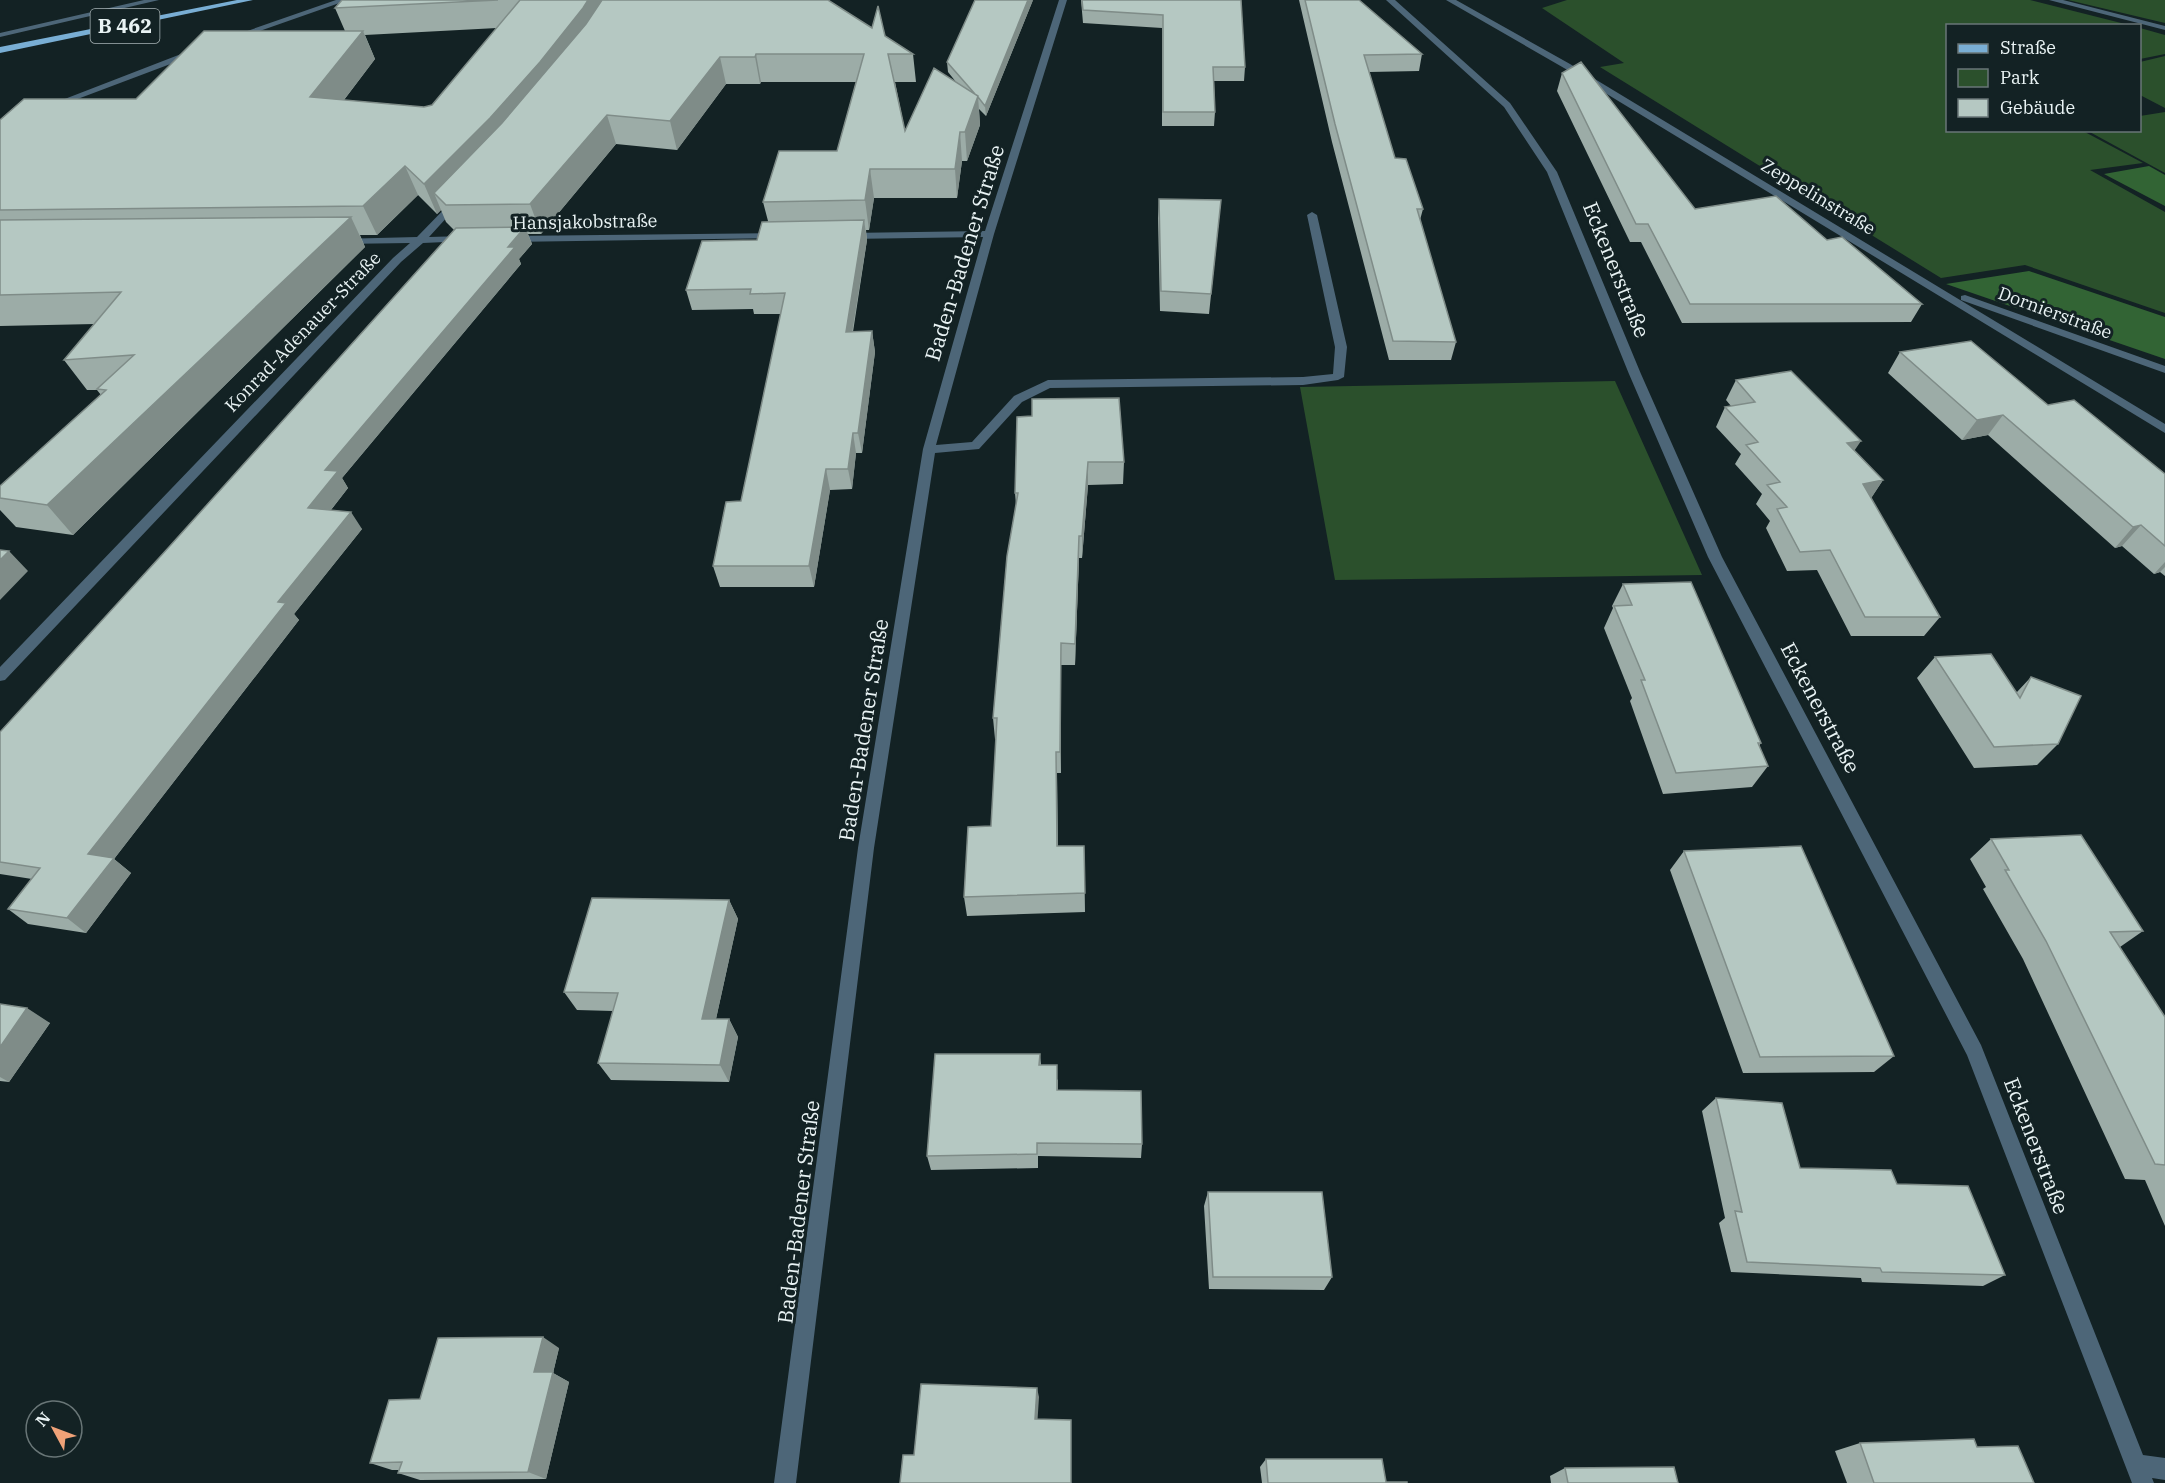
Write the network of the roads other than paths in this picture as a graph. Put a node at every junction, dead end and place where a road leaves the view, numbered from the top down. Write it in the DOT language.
graph roads {
  1 [pos="155,0"];
  2 [pos="249,0"];
  3 [pos="344,0"];
  4 [pos="1063,0"];
  5 [pos="1390,0"];
  6 [pos="1450,0"];
  7 [pos="2053,0"];
  8 [pos="2165,28"];
  9 [pos="0,35"];
  10 [pos="226,40"];
  11 [pos="204,48"];
  12 [pos="0,50"];
  13 [pos="38,111"];
  14 [pos="466,191"];
  15 [pos="1312,215"];
  16 [pos="989,234"];
  17 [pos="788,236"];
  18 [pos="835,236"];
  19 [pos="479,239"];
  20 [pos="503,239"];
  21 [pos="420,240"];
  22 [pos="324,241"];
  23 [pos="1934,287"];
  24 [pos="2165,370"];
  25 [pos="2165,429"];
  26 [pos="929,449"];
  27 [pos="0,676"];
  28 [pos="2165,1469"];
  29 [pos="2140,1474"];
  30 [pos="785,1483"];
  1 -- 9 [label="street"];
  2 -- 12 [label="main road, B 462"];
  3 -- 10 [label="street"];
  4 -- 16 [label="street, Baden-Badener Straße"];
  5 -- 29 [label="street, Eckenerstraße"];
  6 -- 23 [label="street, Zeppelinstraße"];
  7 -- 8 [label="street"];
  11 -- 13 [label="street"];
  14 -- 21 [label="street, Konrad-Adenauer-Straße"];
  15 -- 26 [label="street"];
  16 -- 18 [label="street"];
  16 -- 26 [label="street, Baden-Badener Straße"];
  17 -- 20 [label="street, Hansjakobstraße"];
  19 -- 21 [label="street"];
  21 -- 22 [label="street"];
  21 -- 27 [label="street, Konrad-Adenauer-Straße"];
  23 -- 24 [label="street, Dornierstraße"];
  23 -- 25 [label="street, Zeppelinstraße"];
  26 -- 30 [label="street, Baden-Badener Straße"];
  28 -- 29 [label="street"];
}
